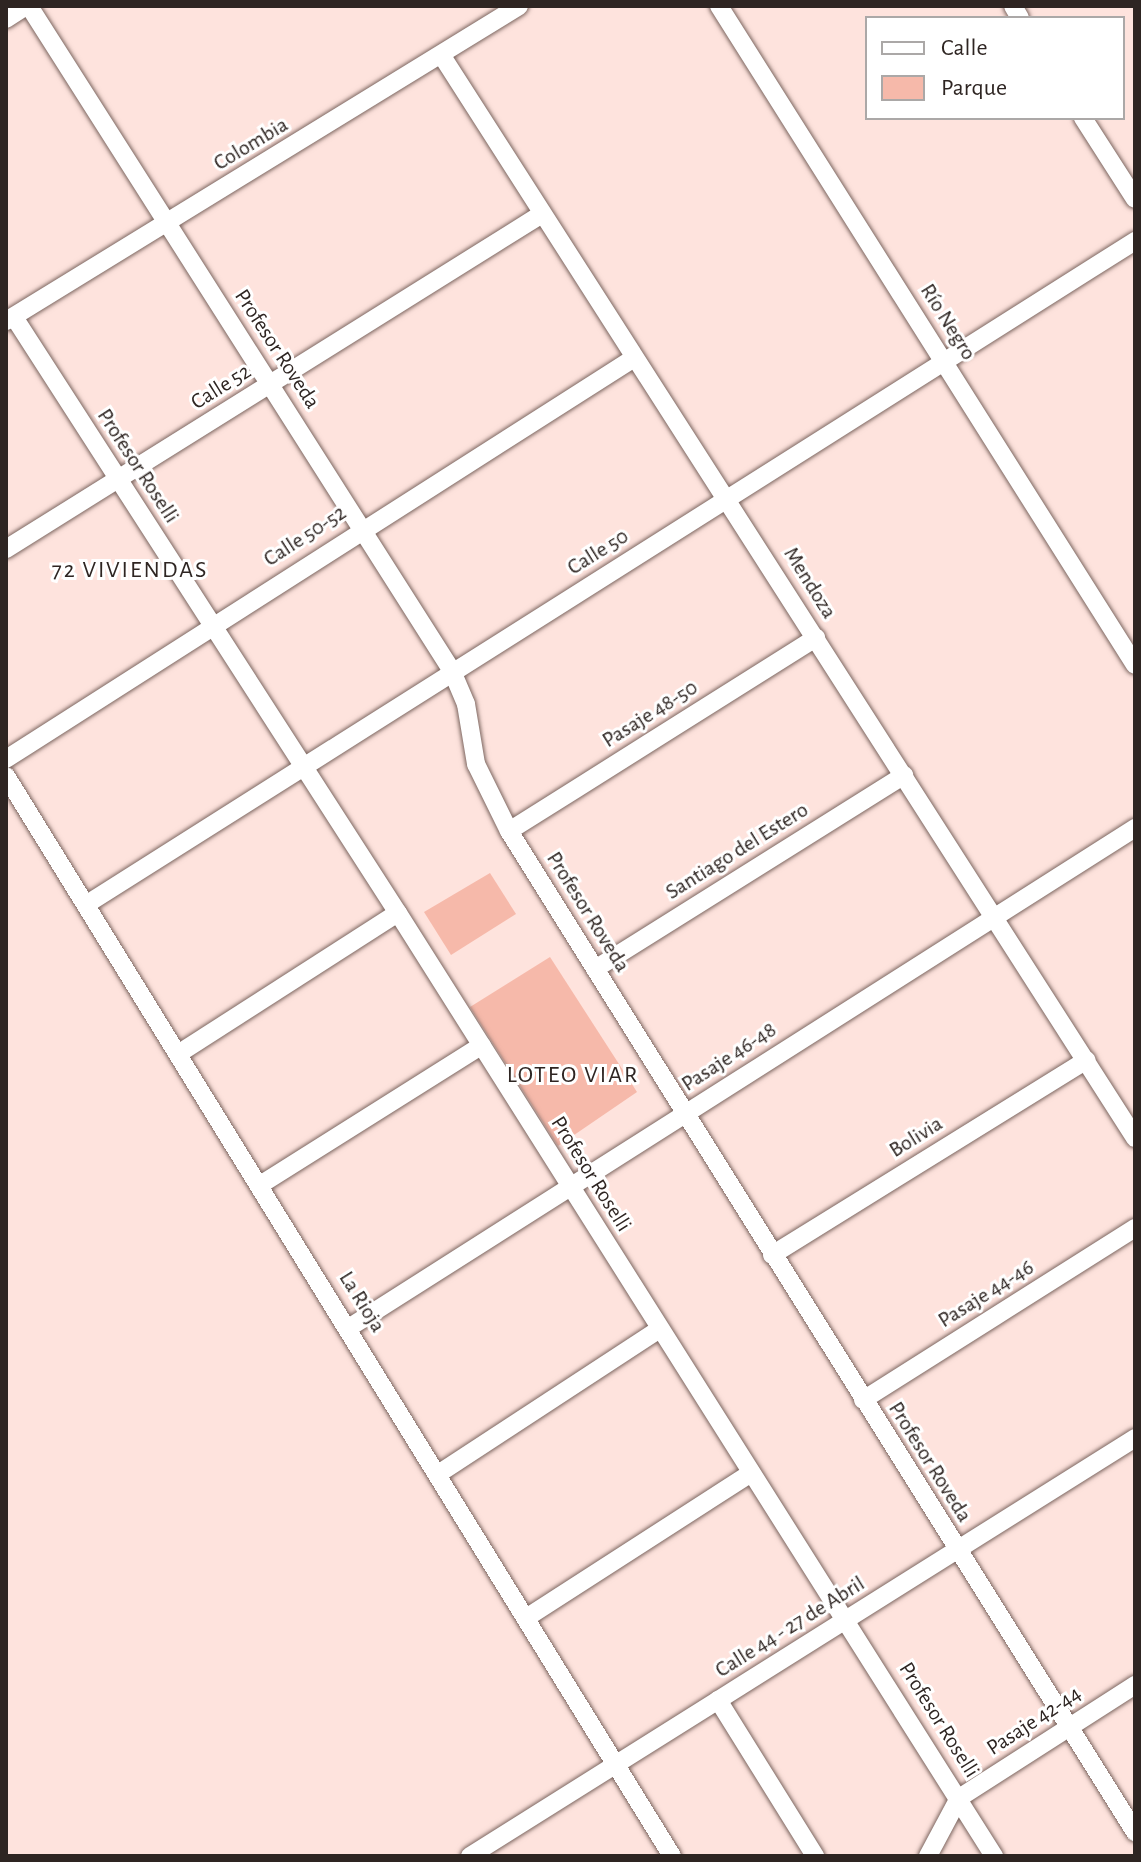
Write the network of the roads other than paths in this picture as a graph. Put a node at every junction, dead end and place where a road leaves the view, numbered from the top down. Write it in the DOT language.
graph roads {
  1 [pos="28,6"];
  2 [pos="519,6"];
  3 [pos="719,6"];
  4 [pos="6,19"];
  5 [pos="442,56"];
  6 [pos="1084,120"];
  7 [pos="1135,199"];
  8 [pos="542,214"];
  9 [pos="168,222"];
  10 [pos="1135,241"];
  11 [pos="10,319"];
  12 [pos="634,358"];
  13 [pos="944,361"];
  14 [pos="271,384"];
  15 [pos="118,479"];
  16 [pos="728,500"];
  17 [pos="363,527"];
  18 [pos="6,549"];
  19 [pos="212,626"];
  20 [pos="816,638"];
  21 [pos="1135,665"];
  22 [pos="452,671"];
  23 [pos="6,759"];
  24 [pos="306,769"];
  25 [pos="904,775"];
  26 [pos="6,776"];
  27 [pos="1135,828"];
  28 [pos="509,831"];
  29 [pos="87,904"];
  30 [pos="398,913"];
  31 [pos="997,915"];
  32 [pos="595,969"];
  33 [pos="482,1045"];
  34 [pos="178,1054"];
  35 [pos="1086,1060"];
  36 [pos="684,1114"];
  37 [pos="1135,1138"];
  38 [pos="260,1185"];
  39 [pos="571,1187"];
  40 [pos="1135,1228"];
  41 [pos="772,1255"];
  42 [pos="350,1327"];
  43 [pos="660,1329"];
  44 [pos="863,1400"];
  45 [pos="1135,1438"];
  46 [pos="751,1473"];
  47 [pos="438,1474"];
  48 [pos="958,1551"];
  49 [pos="526,1618"];
  50 [pos="845,1620"];
  51 [pos="1135,1685"];
  52 [pos="718,1700"];
  53 [pos="1069,1727"];
  54 [pos="615,1764"];
  55 [pos="959,1798"];
  56 [pos="1135,1832"];
  57 [pos="470,1856"];
  58 [pos="672,1856"];
  59 [pos="815,1856"];
  60 [pos="928,1856"];
  61 [pos="994,1856"];
  1 -- 4 [label="street"];
  1 -- 9 [label="street, Profesor Roveda"];
  2 -- 5 [label="street, Colombia"];
  3 -- 13 [label="street, Río Negro"];
  5 -- 8 [label="street, Mendoza"];
  5 -- 9 [label="street, Colombia"];
  6 -- 7 [label="street"];
  8 -- 12 [label="street, Mendoza"];
  8 -- 14 [label="street, Calle 52"];
  9 -- 11 [label="street, Colombia"];
  9 -- 14 [label="street, Profesor Roveda"];
  10 -- 13 [label="street, Calle 50"];
  11 -- 15 [label="street, Profesor Roselli"];
  12 -- 16 [label="street, Mendoza"];
  12 -- 17 [label="street, Calle 50-52"];
  13 -- 16 [label="street, Calle 50"];
  13 -- 21 [label="street, Río Negro"];
  14 -- 15 [label="street, Calle 52"];
  14 -- 17 [label="street, Profesor Roveda"];
  15 -- 18 [label="street, Calle 52"];
  15 -- 19 [label="street, Profesor Roselli"];
  16 -- 20 [label="street, Mendoza"];
  16 -- 22 [label="street, Calle 50"];
  17 -- 19 [label="street, Calle 50-52"];
  17 -- 22 [label="street, Profesor Roveda"];
  19 -- 23 [label="street, Calle 50-52"];
  19 -- 24 [label="street, Profesor Roselli"];
  20 -- 25 [label="street, Mendoza"];
  20 -- 28 [label="street, Pasaje 48-50"];
  22 -- 24 [label="street, Calle 50"];
  22 -- 28 [label="street, Profesor Roveda"];
  24 -- 29 [label="street, Calle 50"];
  24 -- 30 [label="street, Profesor Roselli"];
  25 -- 31 [label="street, Mendoza"];
  25 -- 32 [label="street, Santiago del Estero"];
  26 -- 29 [label="street, La Rioja"];
  27 -- 31 [label="street, Pasaje 46-48"];
  28 -- 32 [label="street, Profesor Roveda"];
  29 -- 34 [label="street, La Rioja"];
  30 -- 33 [label="street, Profesor Roselli"];
  30 -- 34 [label="street"];
  31 -- 35 [label="street, Mendoza"];
  31 -- 36 [label="street, Pasaje 46-48"];
  32 -- 36 [label="street, Profesor Roveda"];
  33 -- 38 [label="street"];
  33 -- 39 [label="street, Profesor Roselli"];
  34 -- 38 [label="street, La Rioja"];
  35 -- 37 [label="street, Mendoza"];
  35 -- 41 [label="street, Bolivia"];
  36 -- 39 [label="street, Pasaje 46-48"];
  36 -- 41 [label="street, Profesor Roveda"];
  38 -- 42 [label="street, La Rioja"];
  39 -- 42 [label="street, Pasaje 46-48"];
  39 -- 43 [label="street, Profesor Roselli"];
  40 -- 44 [label="street, Pasaje 44-46"];
  41 -- 44 [label="street, Profesor Roveda"];
  42 -- 47 [label="street, La Rioja"];
  43 -- 46 [label="street, Profesor Roselli"];
  43 -- 47 [label="street"];
  44 -- 48 [label="street, Profesor Roveda"];
  45 -- 48 [label="street, Calle 44 - 27 de Abril"];
  46 -- 49 [label="street"];
  46 -- 50 [label="street, Profesor Roselli"];
  47 -- 49 [label="street, La Rioja"];
  48 -- 50 [label="street, Calle 44 - 27 de Abril"];
  48 -- 53 [label="street, Profesor Roveda"];
  49 -- 54 [label="street, La Rioja"];
  50 -- 52 [label="street, Calle 44 - 27 de Abril"];
  50 -- 55 [label="street, Profesor Roselli"];
  51 -- 53 [label="street, Pasaje 42-44"];
  52 -- 54 [label="street, Calle 44 - 27 de Abril"];
  52 -- 59 [label="street"];
  53 -- 55 [label="street, Pasaje 42-44"];
  53 -- 56 [label="street, Profesor Roveda"];
  54 -- 57 [label="street, Calle 44 - 27 de Abril"];
  54 -- 58 [label="street, La Rioja"];
  55 -- 60 [label="street"];
  55 -- 61 [label="street, Profesor Roselli"];
}
